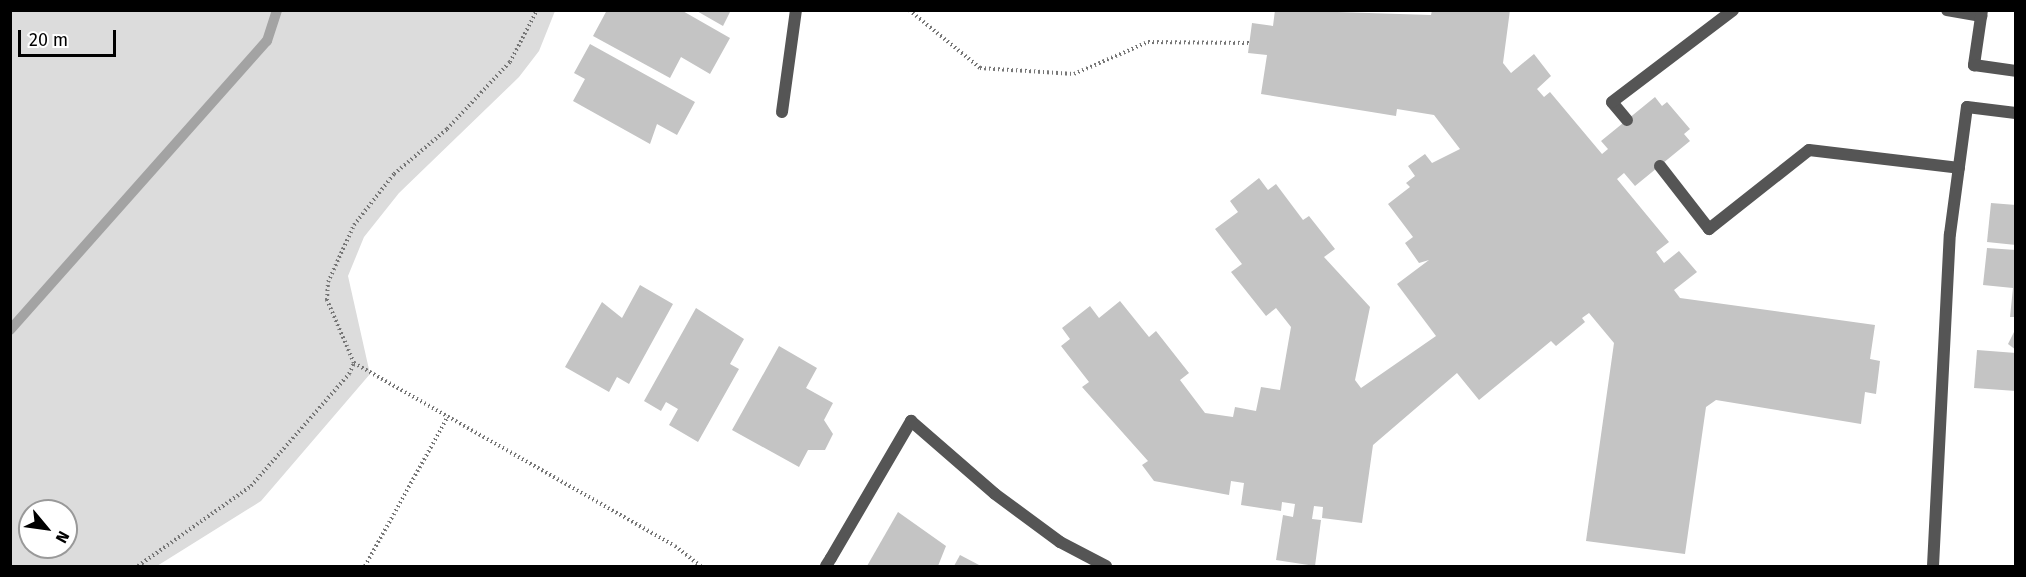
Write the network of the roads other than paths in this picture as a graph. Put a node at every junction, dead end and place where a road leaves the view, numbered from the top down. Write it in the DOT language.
graph roads {
  1 [pos="796,10"];
  2 [pos="1733,10"];
  3 [pos="1947,10"];
  4 [pos="1981,13"];
  5 [pos="2016,71"];
  6 [pos="782,112"];
  7 [pos="2016,113"];
  8 [pos="1627,120"];
  9 [pos="1660,166"];
  10 [pos="1959,168"];
  11 [pos="828,562"];
  12 [pos="1106,567"];
  13 [pos="1933,567"];
  1 -- 6 [label="lane"];
  2 -- 8 [label="lane"];
  3 -- 4 [label="lane"];
  4 -- 5 [label="lane"];
  7 -- 10 [label="lane"];
  9 -- 10 [label="lane"];
  10 -- 13 [label="lane"];
  11 -- 12 [label="lane"];
}
